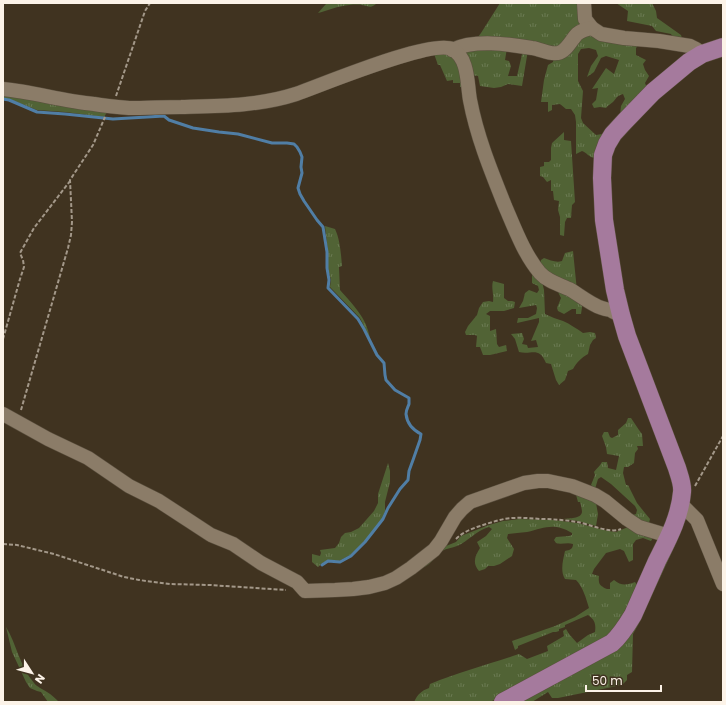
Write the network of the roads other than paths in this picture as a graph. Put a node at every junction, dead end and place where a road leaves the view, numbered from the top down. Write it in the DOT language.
graph roads {
  1 [pos="584,3"];
  2 [pos="592,28"];
  3 [pos="723,47"];
  4 [pos="452,50"];
  5 [pos="702,54"];
  6 [pos="3,89"];
  7 [pos="621,315"];
  8 [pos="3,414"];
  9 [pos="680,503"];
  10 [pos="669,536"];
  11 [pos="723,584"];
  12 [pos="503,702"];
  1 -- 2 [label="street"];
  2 -- 4 [label="street"];
  2 -- 5 [label="street"];
  3 -- 5 [label="main road"];
  4 -- 6 [label="street"];
  4 -- 7 [label="street"];
  5 -- 7 [label="main road"];
  7 -- 9 [label="main road"];
  8 -- 10 [label="street"];
  9 -- 10 [label="main road"];
  9 -- 11 [label="street"];
  10 -- 12 [label="main road"];
}
